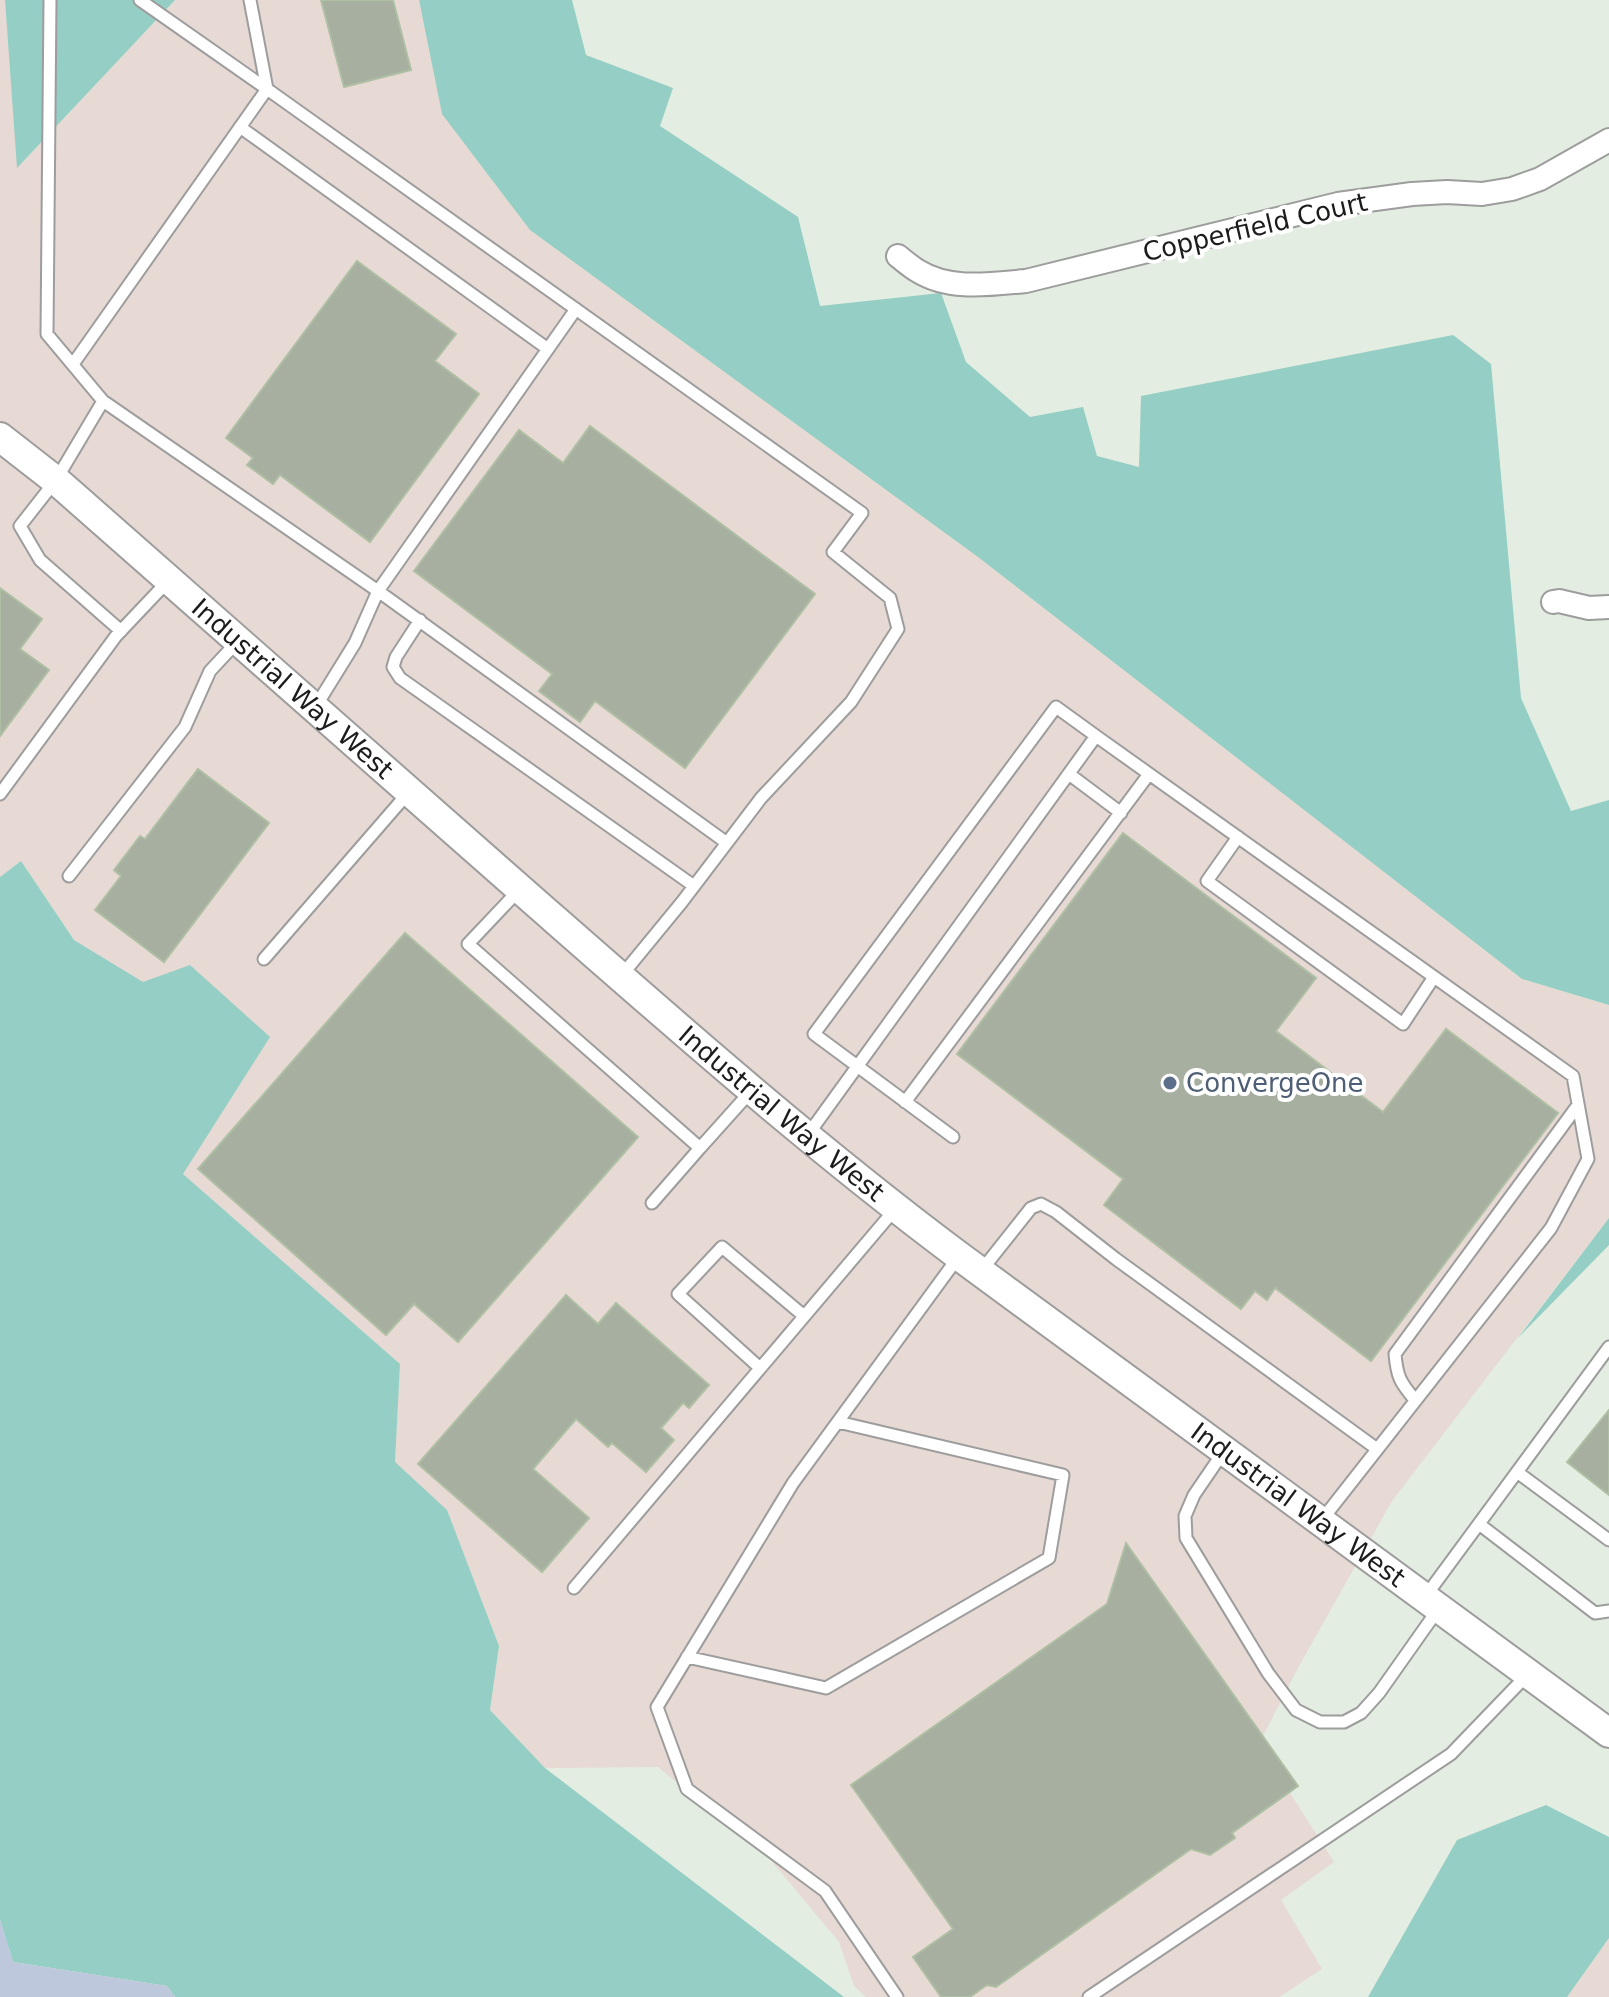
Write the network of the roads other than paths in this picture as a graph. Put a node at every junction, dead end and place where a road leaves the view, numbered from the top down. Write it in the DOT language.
graph roads {
  1 [pos="50,0"];
  2 [pos="140,0"];
  3 [pos="250,0"];
  4 [pos="267,89"];
  5 [pos="240,127"];
  6 [pos="1609,140"];
  7 [pos="898,256"];
  8 [pos="576,309"];
  9 [pos="548,349"];
  10 [pos="73,364"];
  11 [pos="103,401"];
  12 [pos="0,437"];
  13 [pos="56,480"];
  14 [pos="169,580"];
  15 [pos="378,591"];
  16 [pos="1553,602"];
  17 [pos="1609,607"];
  18 [pos="420,620"];
  19 [pos="121,631"];
  20 [pos="239,641"];
  21 [pos="315,708"];
  22 [pos="1096,736"];
  23 [pos="1069,774"];
  24 [pos="1149,774"];
  25 [pos="410,791"];
  26 [pos="0,794"];
  27 [pos="1121,813"];
  28 [pos="1238,837"];
  29 [pos="727,843"];
  30 [pos="69,876"];
  31 [pos="694,886"];
  32 [pos="520,889"];
  33 [pos="264,959"];
  34 [pos="620,976"];
  35 [pos="1434,977"];
  36 [pos="857,1066"];
  37 [pos="752,1090"];
  38 [pos="905,1102"];
  39 [pos="1578,1105"];
  40 [pos="806,1136"];
  41 [pos="953,1137"];
  42 [pos="700,1148"];
  43 [pos="652,1203"];
  44 [pos="896,1208"];
  45 [pos="970,1264"];
  46 [pos="804,1316"];
  47 [pos="1609,1347"];
  48 [pos="760,1368"];
  49 [pos="1415,1400"];
  50 [pos="838,1422"];
  51 [pos="1377,1449"];
  52 [pos="1224,1450"];
  53 [pos="1517,1472"];
  54 [pos="1321,1522"];
  55 [pos="1479,1524"];
  56 [pos="1609,1540"];
  57 [pos="574,1588"];
  58 [pos="1432,1603"];
  59 [pos="1609,1611"];
  60 [pos="687,1657"];
  61 [pos="1528,1673"];
  62 [pos="1609,1733"];
  63 [pos="897,1997"];
  64 [pos="1089,1997"];
  1 -- 10 [label="lane"];
  2 -- 4 [label="lane"];
  3 -- 4 [label="lane"];
  4 -- 5 [label="lane"];
  4 -- 8 [label="lane"];
  5 -- 9 [label="lane"];
  5 -- 10 [label="lane"];
  6 -- 7 [label="street, Copperfield Court"];
  8 -- 9 [label="lane"];
  8 -- 29 [label="lane"];
  9 -- 15 [label="lane"];
  10 -- 11 [label="lane"];
  11 -- 13 [label="lane"];
  11 -- 15 [label="lane"];
  12 -- 13 [label="street, Industrial Way West"];
  13 -- 14 [label="street, Industrial Way West"];
  13 -- 19 [label="lane"];
  14 -- 19 [label="lane"];
  14 -- 20 [label="street, Industrial Way West"];
  15 -- 18 [label="lane"];
  15 -- 21 [label="lane"];
  16 -- 17 [label="street"];
  18 -- 29 [label="lane"];
  18 -- 31 [label="lane"];
  19 -- 26 [label="lane"];
  20 -- 21 [label="street, Industrial Way West"];
  20 -- 30 [label="lane"];
  21 -- 25 [label="street, Industrial Way West"];
  22 -- 23 [label="lane"];
  22 -- 24 [label="lane"];
  22 -- 36 [label="lane"];
  23 -- 27 [label="lane"];
  23 -- 36 [label="lane"];
  24 -- 27 [label="lane"];
  24 -- 28 [label="lane"];
  25 -- 32 [label="street, Industrial Way West"];
  25 -- 33 [label="lane"];
  27 -- 38 [label="lane"];
  28 -- 35 [label="lane"];
  28 -- 35 [label="lane"];
  29 -- 31 [label="lane"];
  31 -- 34 [label="lane"];
  32 -- 34 [label="street, Industrial Way West"];
  32 -- 42 [label="lane"];
  34 -- 37 [label="street, Industrial Way West"];
  35 -- 39 [label="lane"];
  36 -- 38 [label="lane"];
  36 -- 40 [label="lane"];
  37 -- 40 [label="street, Industrial Way West"];
  37 -- 42 [label="lane"];
  38 -- 41 [label="lane"];
  39 -- 49 [label="lane"];
  39 -- 49 [label="lane"];
  40 -- 44 [label="street, Industrial Way West"];
  42 -- 43 [label="lane"];
  44 -- 45 [label="street, Industrial Way West"];
  44 -- 46 [label="lane"];
  45 -- 50 [label="lane"];
  45 -- 51 [label="lane"];
  45 -- 52 [label="street, Industrial Way West"];
  46 -- 48 [label="lane"];
  46 -- 48 [label="lane"];
  47 -- 53 [label="lane"];
  48 -- 57 [label="lane"];
  49 -- 51 [label="lane"];
  50 -- 60 [label="lane"];
  50 -- 60 [label="lane"];
  51 -- 54 [label="lane"];
  52 -- 54 [label="street, Industrial Way West"];
  52 -- 58 [label="lane"];
  53 -- 55 [label="lane"];
  53 -- 56 [label="lane"];
  54 -- 58 [label="street, Industrial Way West"];
  55 -- 58 [label="lane"];
  55 -- 59 [label="lane"];
  58 -- 61 [label="street, Industrial Way West"];
  60 -- 63 [label="lane"];
  61 -- 62 [label="street, Industrial Way West"];
  61 -- 64 [label="lane"];
}
